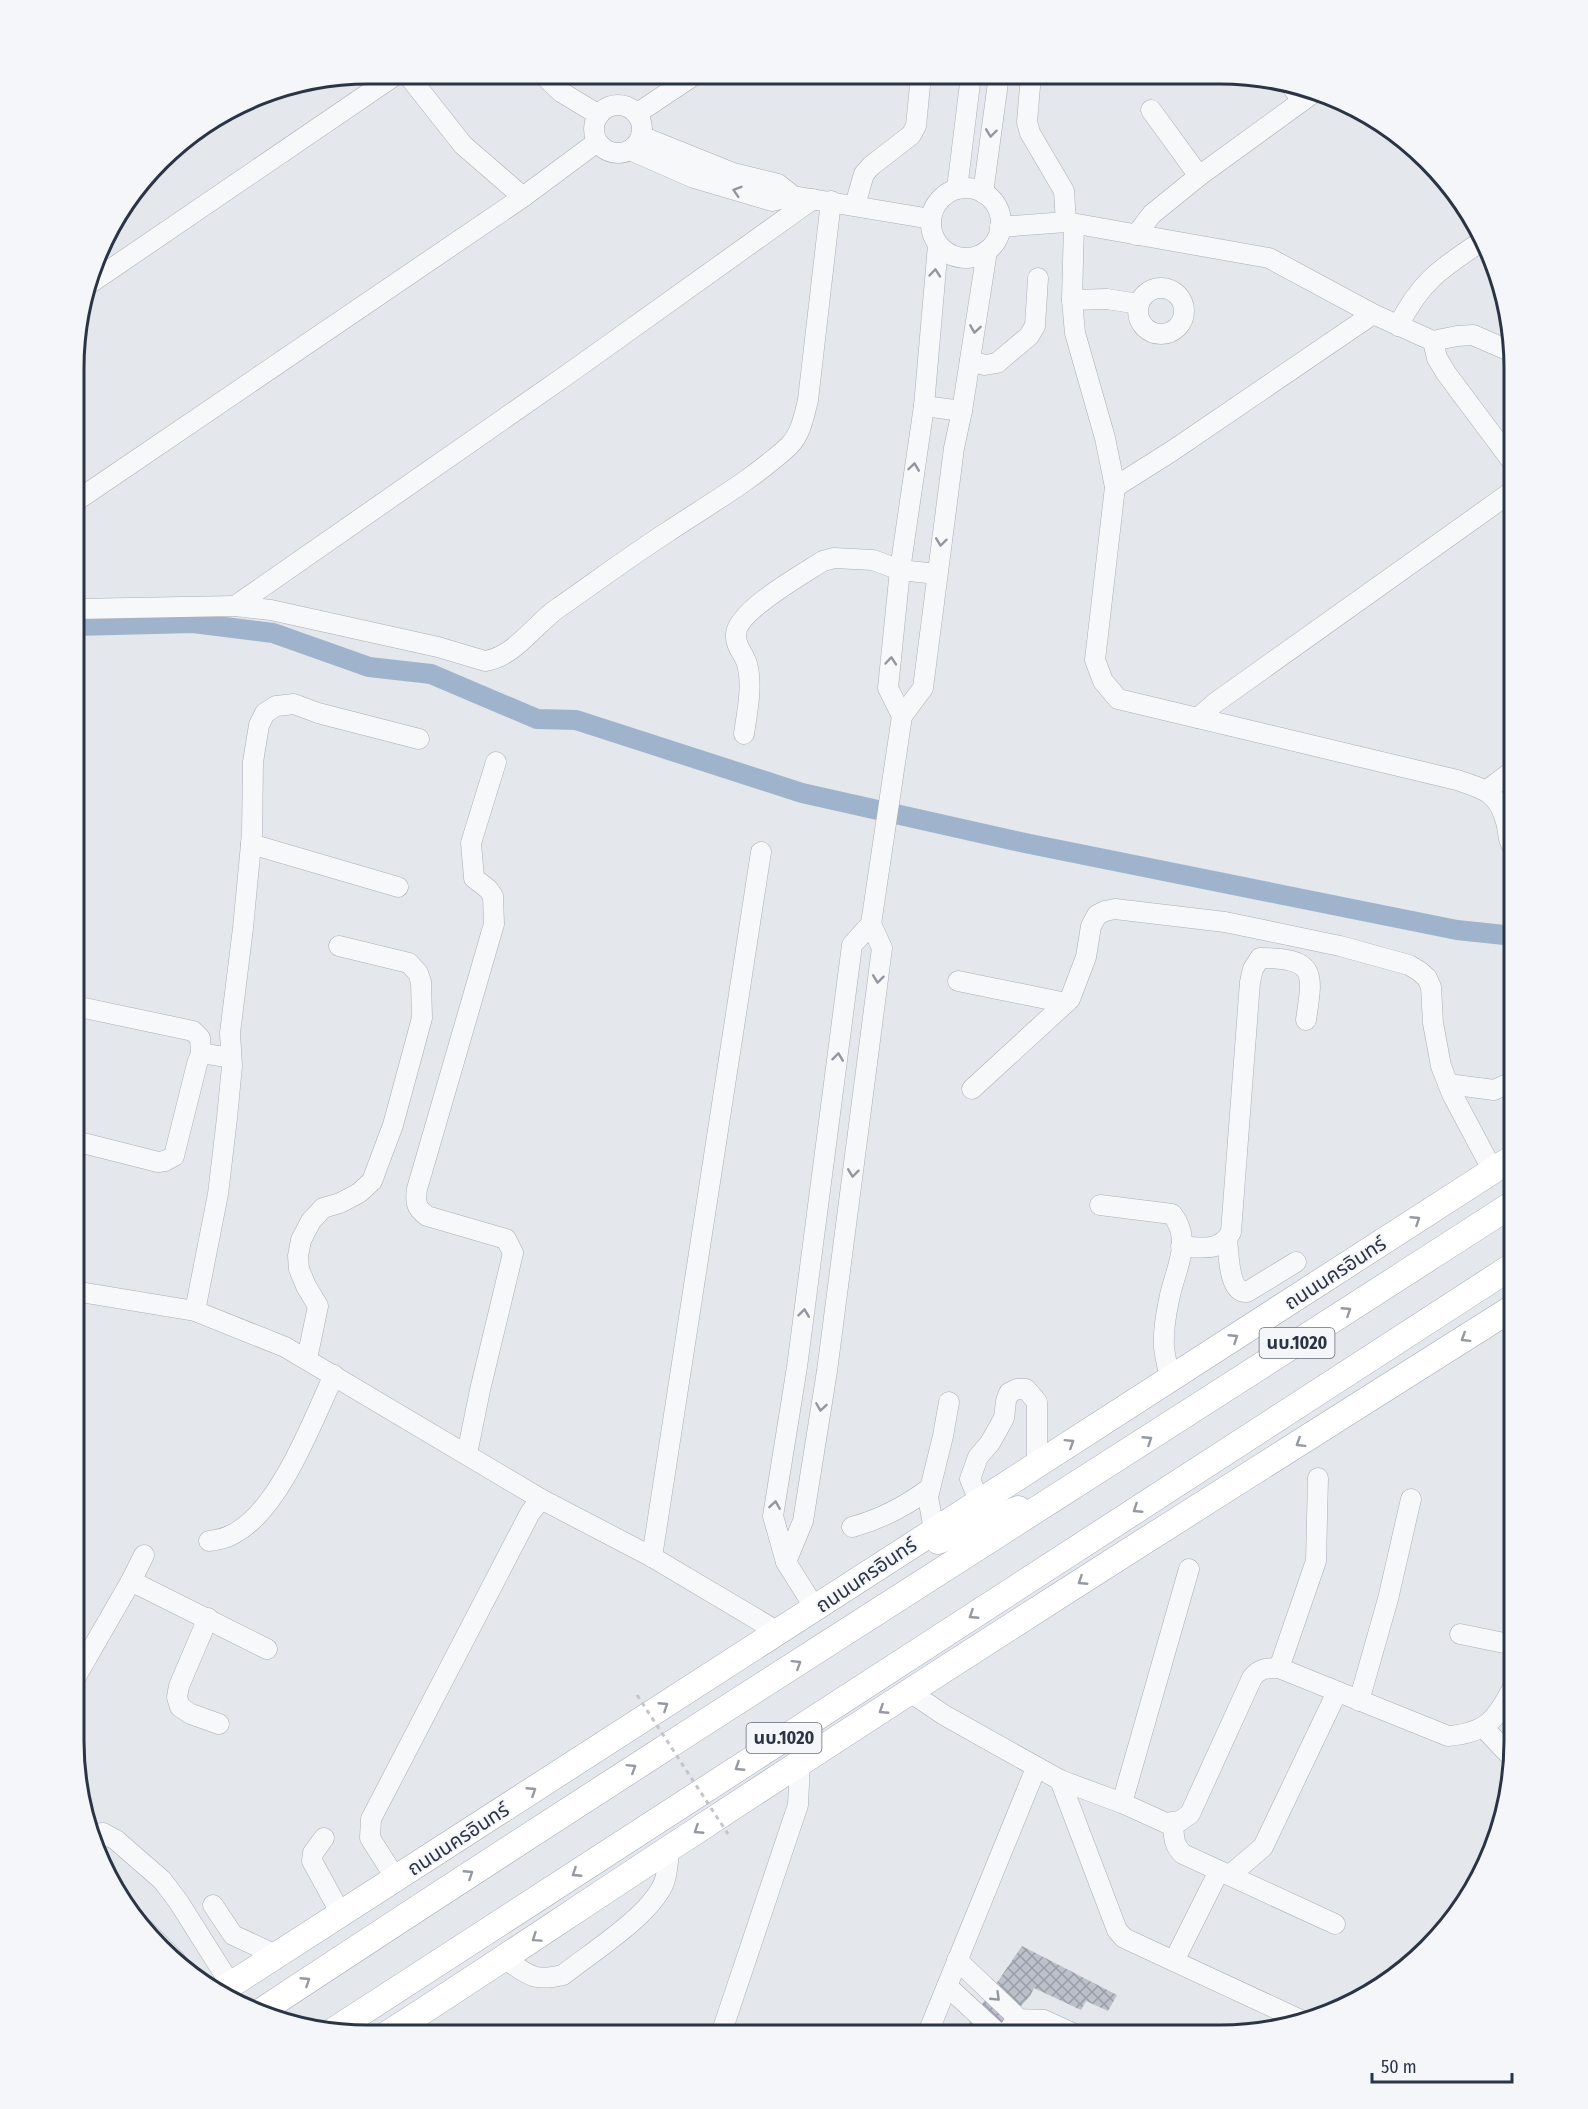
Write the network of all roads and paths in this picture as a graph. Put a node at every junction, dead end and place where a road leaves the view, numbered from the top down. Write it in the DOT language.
graph roads {
  1 [pos="382,84"];
  2 [pos="415,84"];
  3 [pos="553,84"];
  4 [pos="681,84"];
  5 [pos="920,84"];
  6 [pos="970,84"];
  7 [pos="998,84"];
  8 [pos="1029,84"];
  9 [pos="1307,98"];
  10 [pos="1151,110"];
  11 [pos="636,114"];
  12 [pos="598,115"];
  13 [pos="597,142"];
  14 [pos="635,143"];
  15 [pos="1199,176"];
  16 [pos="957,189"];
  17 [pos="983,193"];
  18 [pos="523,197"];
  19 [pos="812,199"];
  20 [pos="855,205"];
  21 [pos="931,219"];
  22 [pos="1070,223"];
  23 [pos="1000,227"];
  24 [pos="1137,235"];
  25 [pos="938,245"];
  26 [pos="1476,245"];
  27 [pos="987,251"];
  28 [pos="99,277"];
  29 [pos="1038,278"];
  30 [pos="1072,300"];
  31 [pos="1139,304"];
  32 [pos="1373,314"];
  33 [pos="1398,326"];
  34 [pos="1433,341"];
  35 [pos="1503,348"];
  36 [pos="970,361"];
  37 [pos="924,406"];
  38 [pos="962,411"];
  39 [pos="1504,451"];
  40 [pos="1115,487"];
  41 [pos="84,496"];
  42 [pos="1504,497"];
  43 [pos="900,570"];
  44 [pos="937,574"];
  45 [pos="236,606"];
  46 [pos="84,609"];
  47 [pos="902,716"];
  48 [pos="1198,718"];
  49 [pos="744,734"];
  50 [pos="419,739"];
  51 [pos="496,762"];
  52 [pos="1504,777"];
  53 [pos="1487,790"];
  54 [pos="1504,816"];
  55 [pos="251,844"];
  56 [pos="761,852"];
  57 [pos="398,887"];
  58 [pos="871,924"];
  59 [pos="339,946"];
  60 [pos="958,981"];
  61 [pos="1066,1003"];
  62 [pos="84,1008"];
  63 [pos="1306,1020"];
  64 [pos="201,1053"];
  65 [pos="231,1058"];
  66 [pos="1448,1084"];
  67 [pos="1504,1086"];
  68 [pos="972,1089"];
  69 [pos="832,1098"];
  70 [pos="862,1101"];
  71 [pos="84,1143"];
  72 [pos="1504,1164"];
  73 [pos="1101,1205"];
  74 [pos="1504,1209"];
  75 [pos="1227,1239"];
  76 [pos="1181,1246"];
  77 [pos="1296,1262"];
  78 [pos="1504,1271"];
  79 [pos="84,1293"];
  80 [pos="195,1311"];
  81 [pos="1504,1313"];
  82 [pos="307,1359"];
  83 [pos="797,1367"];
  84 [pos="827,1371"];
  85 [pos="334,1375"];
  86 [pos="1170,1379"];
  87 [pos="949,1402"];
  88 [pos="1238,1442"];
  89 [pos="467,1454"];
  90 [pos="782,1461"];
  91 [pos="1037,1465"];
  92 [pos="812,1467"];
  93 [pos="1318,1478"];
  94 [pos="1081,1483"];
  95 [pos="930,1488"];
  96 [pos="541,1499"];
  97 [pos="1411,1499"];
  98 [pos="979,1501"];
  99 [pos="852,1527"];
  100 [pos="934,1530"];
  101 [pos="209,1541"];
  102 [pos="144,1555"];
  103 [pos="652,1557"];
  104 [pos="786,1562"];
  105 [pos="1108,1564"];
  106 [pos="880,1565"];
  107 [pos="1189,1569"];
  108 [pos="131,1581"];
  109 [pos="816,1610"];
  110 [pos="208,1618"];
  111 [pos="780,1633"];
  112 [pos="1460,1634"];
  113 [pos="1504,1643"];
  114 [pos="267,1649"];
  115 [pos="84,1663"];
  116 [pos="1279,1668"];
  117 [pos="910,1692"];
  118 [pos="1337,1692"];
  119 [pos="637,1695"];
  120 [pos="1359,1701"];
  121 [pos="1504,1703"];
  122 [pos="219,1724"];
  123 [pos="1484,1728"];
  124 [pos="1504,1749"];
  125 [pos="800,1764"];
  126 [pos="1036,1768"];
  127 [pos="1060,1780"];
  128 [pos="1122,1803"];
  129 [pos="1173,1823"];
  130 [pos="100,1834"];
  131 [pos="728,1834"];
  132 [pos="324,1838"];
  133 [pos="669,1849"];
  134 [pos="1225,1873"];
  135 [pos="396,1879"];
  136 [pos="213,1905"];
  137 [pos="341,1914"];
  138 [pos="1335,1924"];
  139 [pos="276,1955"];
  140 [pos="505,1959"];
  141 [pos="957,1960"];
  142 [pos="1174,1961"];
  143 [pos="223,1985"];
  144 [pos="947,1986"];
  145 [pos="227,1988"];
  146 [pos="268,2007"];
  147 [pos="1291,2016"];
  148 [pos="1015,2019"];
  149 [pos="344,2024"];
  150 [pos="402,2025"];
  151 [pos="724,2025"];
  152 [pos="931,2025"];
  153 [pos="989,2025"];
  154 [pos="1012,2025"];
  155 [pos="1055,2025"];
  1 -- 28 [label="street"];
  2 -- 18 [label="street"];
  3 -- 12 [label="street"];
  4 -- 11 [label="street"];
  5 -- 20 [label="street"];
  6 -- 16 [label="street"];
  7 -- 17 [label="street, one-way"];
  8 -- 22 [label="street"];
  9 -- 15 [label="street"];
  10 -- 15 [label="street"];
  11 -- 12 [label="street"];
  11 -- 14 [label="street"];
  12 -- 13 [label="street"];
  13 -- 14 [label="street"];
  13 -- 18 [label="street"];
  14 -- 19 [label="street"];
  15 -- 24 [label="street"];
  16 -- 17 [label="street"];
  16 -- 21 [label="street"];
  17 -- 23 [label="street"];
  18 -- 41 [label="street"];
  19 -- 20 [label="street"];
  19 -- 45 [label="street"];
  19 -- 45 [label="street"];
  20 -- 21 [label="street"];
  21 -- 25 [label="street"];
  22 -- 23 [label="street"];
  22 -- 24 [label="street"];
  22 -- 30 [label="street"];
  23 -- 27 [label="street"];
  24 -- 32 [label="street"];
  25 -- 27 [label="street"];
  37 -- 25 [label="street, one-way"];
  26 -- 33 [label="street"];
  27 -- 36 [label="street, one-way"];
  29 -- 36 [label="street"];
  30 -- 31 [label="street"];
  30 -- 40 [label="street"];
  32 -- 33 [label="street"];
  32 -- 40 [label="street"];
  33 -- 34 [label="street"];
  34 -- 35 [label="street"];
  34 -- 39 [label="street"];
  36 -- 38 [label="street"];
  37 -- 38 [label="street"];
  43 -- 37 [label="street, one-way"];
  38 -- 44 [label="street, one-way"];
  40 -- 48 [label="street"];
  42 -- 48 [label="street"];
  43 -- 44 [label="street"];
  47 -- 43 [label="street, one-way"];
  43 -- 49 [label="street"];
  44 -- 47 [label="street"];
  45 -- 46 [label="street"];
  47 -- 58 [label="street"];
  48 -- 53 [label="street"];
  50 -- 55 [label="street"];
  51 -- 89 [label="street"];
  52 -- 53 [label="street"];
  53 -- 54 [label="street"];
  55 -- 57 [label="street"];
  55 -- 65 [label="street"];
  56 -- 103 [label="street"];
  69 -- 58 [label="street, one-way"];
  58 -- 70 [label="street, one-way"];
  59 -- 82 [label="street"];
  60 -- 61 [label="street"];
  61 -- 66 [label="street"];
  61 -- 68 [label="street"];
  62 -- 64 [label="street"];
  63 -- 75 [label="street"];
  64 -- 65 [label="street"];
  64 -- 71 [label="street"];
  65 -- 80 [label="street"];
  66 -- 67 [label="street"];
  66 -- 72 [label="street"];
  69 -- 70 [label="street"];
  83 -- 69 [label="street, one-way"];
  70 -- 84 [label="street, one-way"];
  86 -- 72 [label="main road, ถนนนครอินทร์ / นบ.1020, one-way"];
  73 -- 76 [label="street"];
  94 -- 74 [label="main road, ถนนนครอินทร์ / นบ.1020, one-way"];
  75 -- 76 [label="street"];
  75 -- 77 [label="street"];
  76 -- 86 [label="street"];
  78 -- 88 [label="main road, นบ.1020"];
  79 -- 80 [label="street"];
  80 -- 82 [label="street"];
  81 -- 105 [label="main road, นบ.1020, one-way"];
  82 -- 85 [label="street"];
  83 -- 84 [label="street"];
  83 -- 90 [label="street"];
  84 -- 92 [label="street, one-way"];
  85 -- 89 [label="street"];
  85 -- 101 [label="street"];
  91 -- 86 [label="main road, ถนนนครอินทร์ / นบ.1020, one-way"];
  87 -- 95 [label="street"];
  88 -- 105 [label="main road"];
  88 -- 149 [label="main road, นบ.1020, one-way"];
  89 -- 96 [label="street"];
  90 -- 92 [label="street"];
  104 -- 90 [label="street, one-way"];
  91 -- 98 [label="main road, ถนนนครอินทร์ / นบ.1020"];
  91 -- 98 [label="street"];
  92 -- 104 [label="street"];
  93 -- 116 [label="street"];
  94 -- 106 [label="main road"];
  146 -- 94 [label="main road, ถนนนครอินทร์ / นบ.1020, one-way"];
  95 -- 99 [label="street"];
  95 -- 100 [label="street"];
  96 -- 103 [label="street"];
  96 -- 135 [label="street"];
  97 -- 120 [label="street"];
  98 -- 100 [label="main road, ถนนนครอินทร์ / นบ.1020"];
  100 -- 106 [label="main road, ถนนนครอินทร์ / นบ.1020"];
  102 -- 108 [label="street"];
  103 -- 111 [label="street"];
  104 -- 109 [label="street"];
  105 -- 117 [label="main road, นบ.1020, one-way"];
  106 -- 109 [label="main road, ถนนนครอินทร์ / นบ.1020"];
  107 -- 128 [label="street"];
  108 -- 110 [label="street"];
  108 -- 115 [label="street"];
  109 -- 111 [label="main road, ถนนนครอินทร์ / นบ.1020"];
  110 -- 114 [label="street"];
  110 -- 122 [label="street"];
  135 -- 111 [label="main road, ถนนนครอินทร์ / นบ.1020, one-way"];
  112 -- 113 [label="street"];
  116 -- 118 [label="street"];
  116 -- 129 [label="street"];
  117 -- 125 [label="main road, นบ.1020, one-way"];
  117 -- 126 [label="street"];
  118 -- 120 [label="street"];
  118 -- 134 [label="street"];
  119 -- 131 [label="path, bridge"];
  120 -- 123 [label="street"];
  121 -- 123 [label="street"];
  123 -- 124 [label="street"];
  125 -- 133 [label="main road, นบ.1020, one-way"];
  125 -- 151 [label="street"];
  126 -- 127 [label="street"];
  126 -- 141 [label="street"];
  127 -- 128 [label="street"];
  127 -- 142 [label="street"];
  128 -- 129 [label="street"];
  129 -- 134 [label="street"];
  130 -- 143 [label="street"];
  132 -- 137 [label="street"];
  133 -- 140 [label="main road, นบ.1020, one-way"];
  133 -- 140 [label="street"];
  134 -- 138 [label="street"];
  134 -- 142 [label="street"];
  135 -- 137 [label="main road, ถนนนครอินทร์ / นบ.1020"];
  136 -- 139 [label="street"];
  137 -- 139 [label="main road, ถนนนครอินทร์ / นบ.1020"];
  139 -- 145 [label="main road, ถนนนครอินทร์ / นบ.1020"];
  140 -- 150 [label="main road, นบ.1020"];
  141 -- 144 [label="street"];
  141 -- 148 [label="street, one-way"];
  142 -- 147 [label="street"];
  144 -- 152 [label="street"];
  144 -- 153 [label="street"];
  148 -- 154 [label="street"];
  148 -- 155 [label="street"];
}
